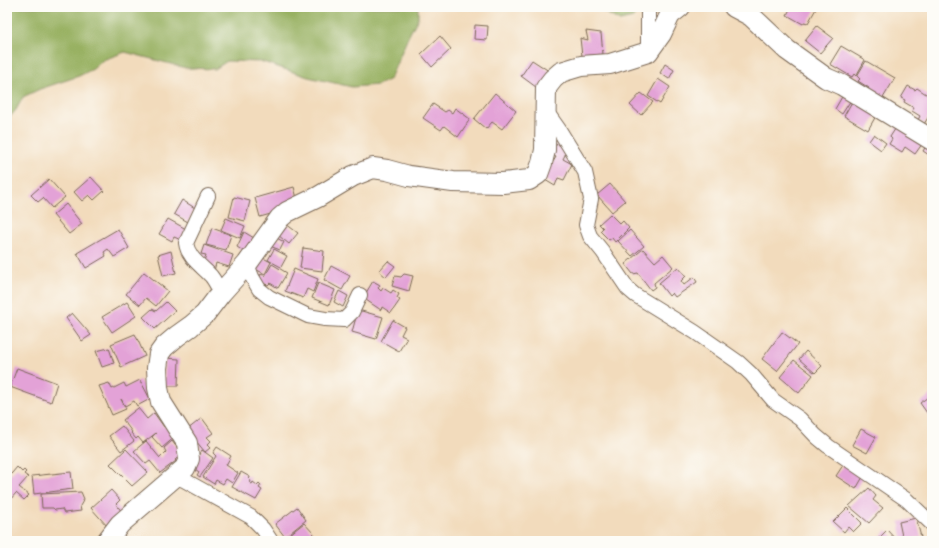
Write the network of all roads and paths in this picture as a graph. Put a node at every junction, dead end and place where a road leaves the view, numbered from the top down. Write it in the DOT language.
graph roads {
  1 [pos="648,7"];
  2 [pos="680,7"];
  3 [pos="734,7"];
  4 [pos="648,52"];
  5 [pos="546,111"];
  6 [pos="932,140"];
  7 [pos="208,196"];
  8 [pos="247,264"];
  9 [pos="221,293"];
  10 [pos="360,295"];
  11 [pos="175,477"];
  12 [pos="932,524"];
  13 [pos="107,541"];
  14 [pos="270,541"];
  1 -- 4 [label="street"];
  2 -- 4 [label="street"];
  3 -- 6 [label="street"];
  4 -- 5 [label="street"];
  5 -- 8 [label="street"];
  5 -- 12 [label="street"];
  7 -- 9 [label="street"];
  8 -- 9 [label="street"];
  8 -- 10 [label="street"];
  9 -- 11 [label="street"];
  11 -- 13 [label="street"];
  11 -- 14 [label="street"];
}
